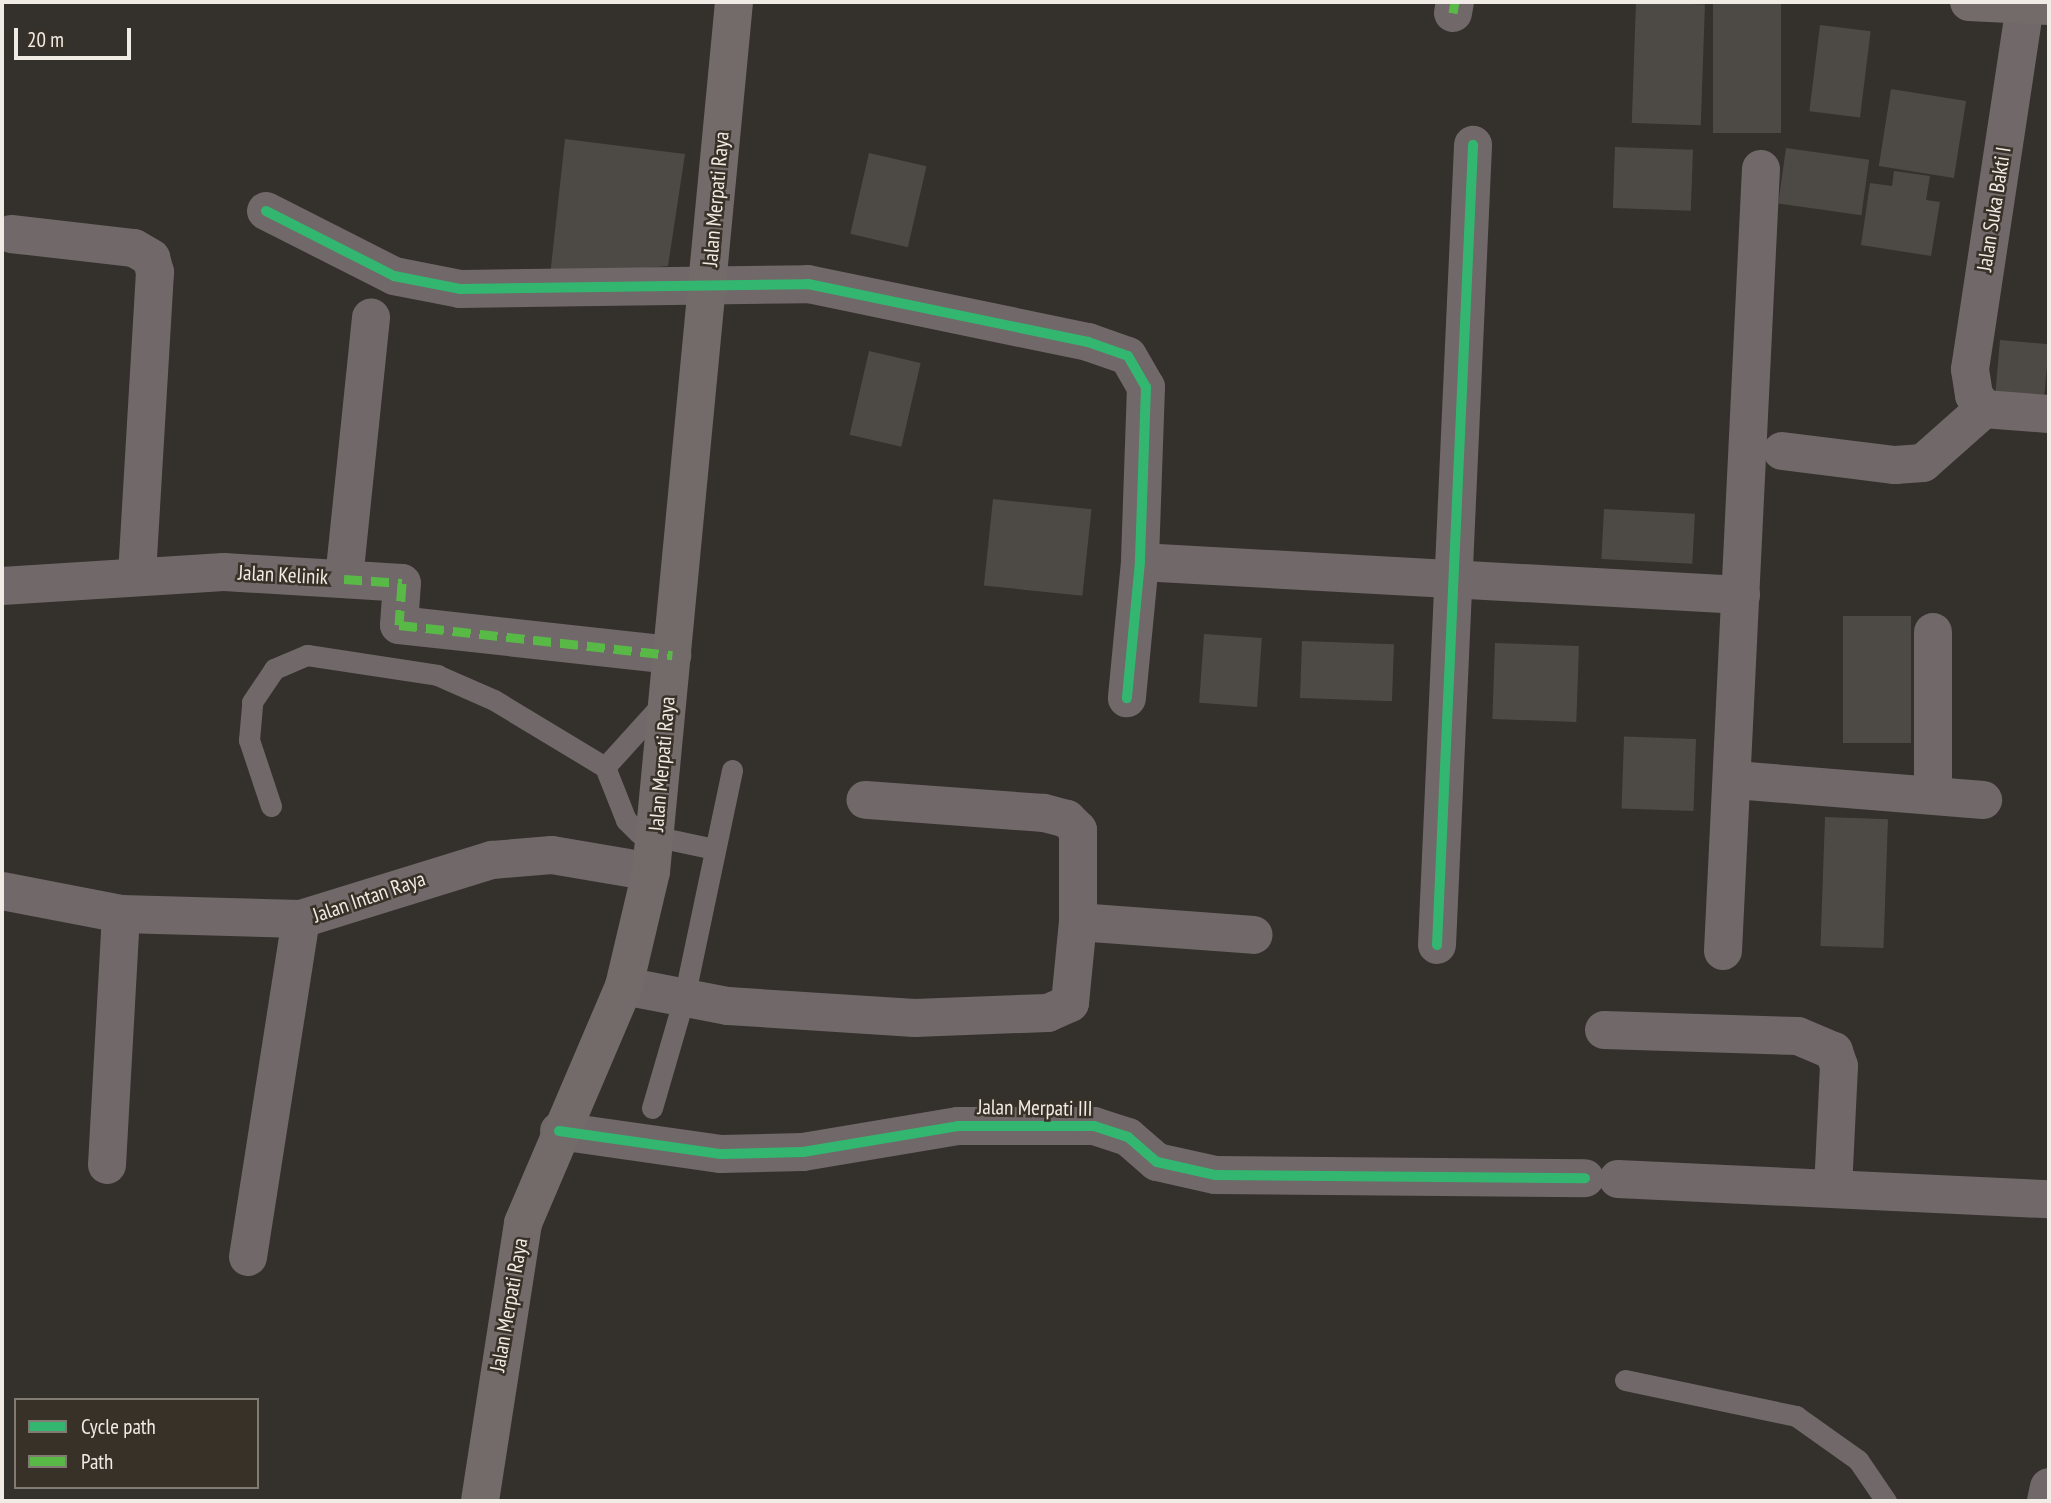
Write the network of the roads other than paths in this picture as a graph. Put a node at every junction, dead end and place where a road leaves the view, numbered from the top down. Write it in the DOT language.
graph roads {
  1 [pos="734,2"];
  2 [pos="1969,2"];
  3 [pos="2037,6"];
  4 [pos="1473,145"];
  5 [pos="1760,169"];
  6 [pos="266,211"];
  7 [pos="11,234"];
  8 [pos="708,285"];
  9 [pos="371,317"];
  10 [pos="1984,409"];
  11 [pos="2049,414"];
  12 [pos="1782,451"];
  13 [pos="1140,562"];
  14 [pos="137,575"];
  15 [pos="344,579"];
  16 [pos="1456,581"];
  17 [pos="2,586"];
  18 [pos="1741,595"];
  19 [pos="1933,632"];
  20 [pos="672,655"];
  21 [pos="668,698"];
  22 [pos="1127,698"];
  23 [pos="605,767"];
  24 [pos="732,770"];
  25 [pos="1735,780"];
  26 [pos="1933,795"];
  27 [pos="864,800"];
  28 [pos="1983,800"];
  29 [pos="271,806"];
  30 [pos="714,849"];
  31 [pos="653,856"];
  32 [pos="2,891"];
  33 [pos="121,914"];
  34 [pos="301,919"];
  35 [pos="1079,922"];
  36 [pos="1254,935"];
  37 [pos="1437,945"];
  38 [pos="1723,951"];
  39 [pos="624,986"];
  40 [pos="684,998"];
  41 [pos="1604,1030"];
  42 [pos="652,1108"];
  43 [pos="559,1131"];
  44 [pos="107,1165"];
  45 [pos="1833,1189"];
  46 [pos="2049,1199"];
  47 [pos="248,1257"];
  48 [pos="1625,1380"];
  49 [pos="2049,1488"];
  50 [pos="480,1501"];
  51 [pos="1886,1501"];
  52 [pos="2046,1501"];
  1 -- 8 [label="main road, Jalan Merpati Raya"];
  2 -- 3 [label="main road"];
  3 -- 10 [label="street, Jalan Suka Bakti I"];
  4 -- 16 [label="street"];
  5 -- 18 [label="street"];
  6 -- 8 [label="street"];
  7 -- 14 [label="street"];
  8 -- 13 [label="street"];
  8 -- 20 [label="main road, Jalan Merpati Raya"];
  9 -- 15 [label="street, Jalan Kelinik"];
  10 -- 11 [label="street"];
  10 -- 12 [label="street"];
  13 -- 16 [label="street"];
  13 -- 22 [label="street"];
  14 -- 15 [label="street, Jalan Kelinik"];
  14 -- 17 [label="street, Jalan Kelinik"];
  15 -- 20 [label="street"];
  16 -- 18 [label="street"];
  16 -- 37 [label="street"];
  18 -- 25 [label="street"];
  19 -- 26 [label="street"];
  20 -- 21 [label="main road, Jalan Merpati Raya"];
  21 -- 23 [label="lane"];
  21 -- 31 [label="main road, Jalan Merpati Raya"];
  23 -- 29 [label="lane"];
  23 -- 31 [label="lane"];
  24 -- 30 [label="lane"];
  25 -- 26 [label="street"];
  25 -- 38 [label="street"];
  26 -- 28 [label="street"];
  27 -- 35 [label="street"];
  30 -- 31 [label="lane"];
  30 -- 40 [label="lane"];
  31 -- 34 [label="street, Jalan Intan Raya"];
  31 -- 39 [label="main road, Jalan Merpati Raya"];
  32 -- 33 [label="street, Jalan Intan Raya"];
  33 -- 34 [label="street, Jalan Intan Raya"];
  33 -- 44 [label="street"];
  34 -- 47 [label="street"];
  35 -- 36 [label="street"];
  35 -- 40 [label="street"];
  39 -- 40 [label="street"];
  39 -- 43 [label="main road, Jalan Merpati Raya"];
  40 -- 42 [label="lane"];
  41 -- 45 [label="street"];
  43 -- 45 [label="street, Jalan Merpati III"];
  43 -- 50 [label="main road, Jalan Merpati Raya"];
  45 -- 46 [label="street, Jalan Merpati III"];
  48 -- 51 [label="lane"];
  49 -- 52 [label="street"];
}
